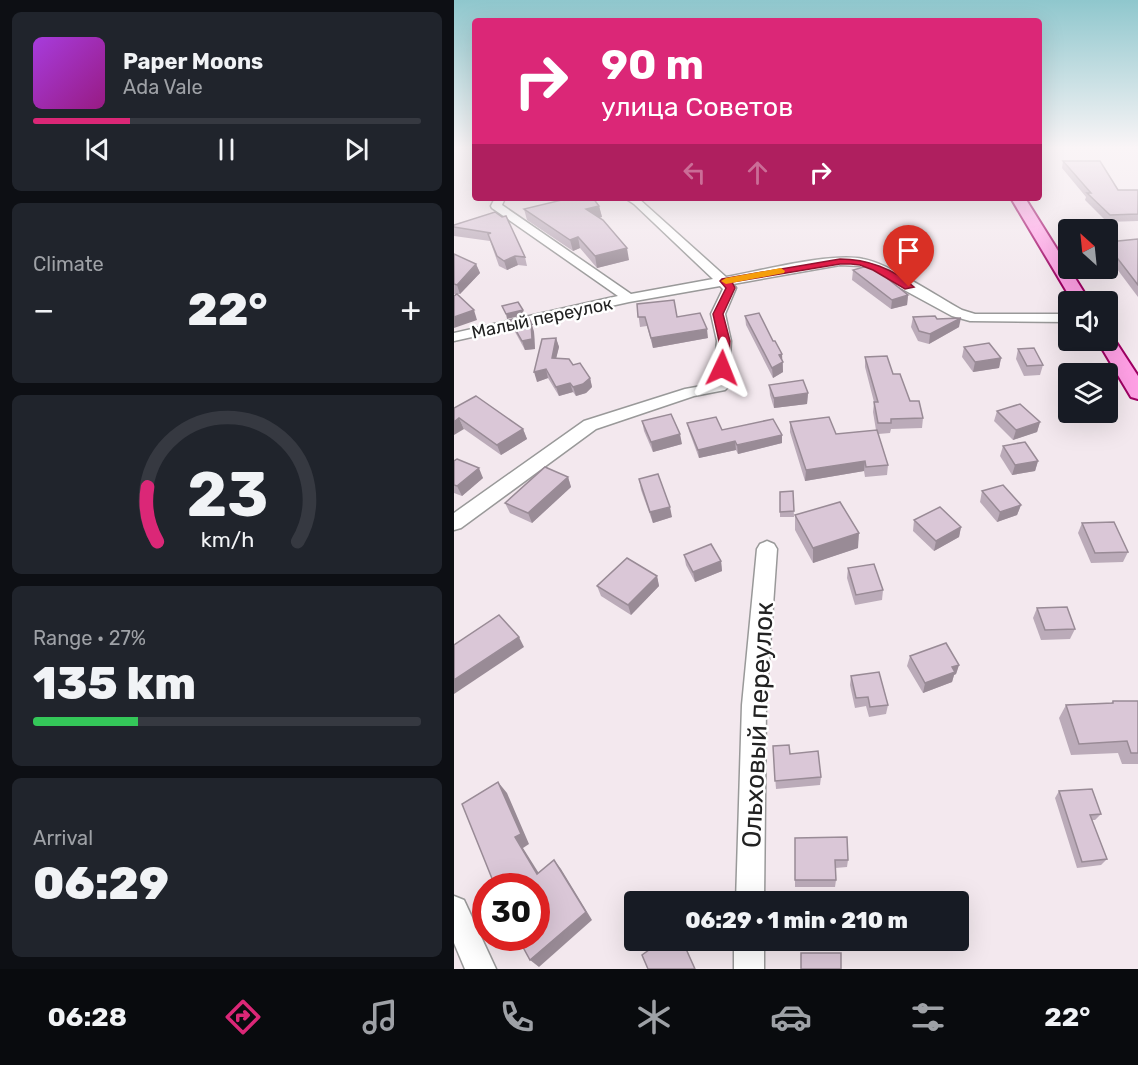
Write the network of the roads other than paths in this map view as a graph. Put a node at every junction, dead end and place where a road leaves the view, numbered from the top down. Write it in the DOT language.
graph roads {
  1 [pos="498,201"];
  2 [pos="636,201"];
  3 [pos="1020,201"];
  4 [pos="725,281"];
  5 [pos="1075,291"];
  6 [pos="629,298"];
  7 [pos="1058,318"];
  8 [pos="454,337"];
  9 [pos="1113,351"];
  10 [pos="1138,393"];
  11 [pos="454,523"];
  12 [pos="767,549"];
  13 [pos="750,891"];
  14 [pos="456,919"];
  15 [pos="750,951"];
  16 [pos="481,969"];
  17 [pos="749,969"];
  1 -- 6 [label="street"];
  2 -- 4 [label="street"];
  3 -- 5 [label="main road"];
  4 -- 6 [label="street, Малый переулок"];
  4 -- 7 [label="street, Малый переулок"];
  4 -- 11 [label="street"];
  6 -- 8 [label="street, Малый переулок"];
  9 -- 10 [label="main road"];
  12 -- 13 [label="street, Ольховый переулок"];
  14 -- 16 [label="street"];
  15 -- 17 [label="street"];
}
